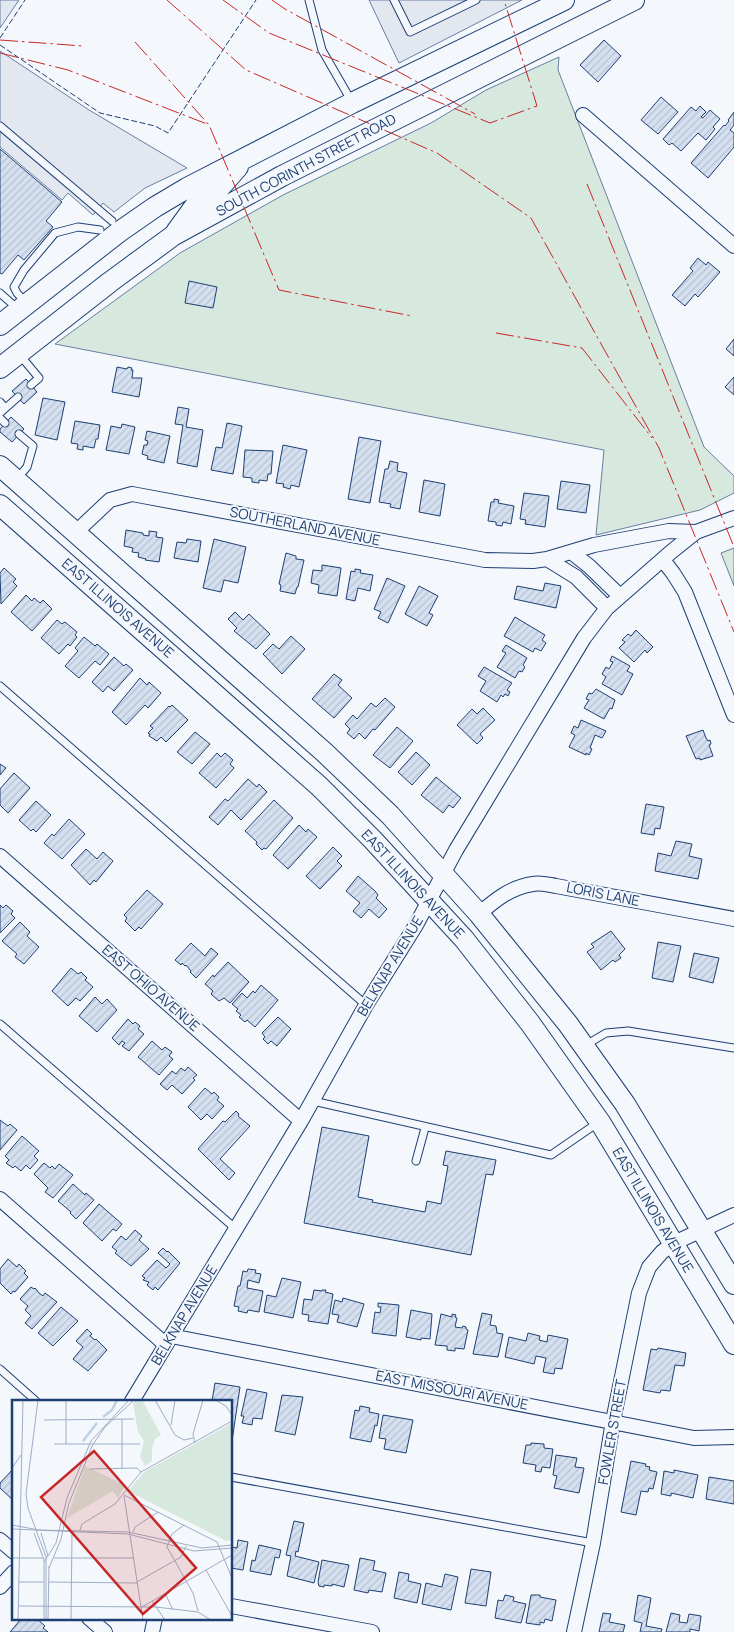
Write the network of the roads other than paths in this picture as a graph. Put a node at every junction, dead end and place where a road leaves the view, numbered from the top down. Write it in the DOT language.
graph roads {
  1 [pos="309,0"];
  2 [pos="394,0"];
  3 [pos="476,0"];
  4 [pos="564,0"];
  5 [pos="634,0"];
  6 [pos="352,103"];
  7 [pos="582,115"];
  8 [pos="0,126"];
  9 [pos="368,132"];
  10 [pos="246,158"];
  11 [pos="111,228"];
  12 [pos="174,235"];
  13 [pos="734,246"];
  14 [pos="139,260"];
  15 [pos="0,293"];
  16 [pos="23,307"];
  17 [pos="0,325"];
  18 [pos="19,353"];
  19 [pos="0,368"];
  20 [pos="31,385"];
  21 [pos="18,397"];
  22 [pos="2,408"];
  23 [pos="19,434"];
  24 [pos="0,466"];
  25 [pos="16,480"];
  26 [pos="0,505"];
  27 [pos="734,518"];
  28 [pos="696,532"];
  29 [pos="75,533"];
  30 [pos="571,552"];
  31 [pos="547,559"];
  32 [pos="662,560"];
  33 [pos="620,596"];
  34 [pos="607,608"];
  35 [pos="180,625"];
  36 [pos="162,648"];
  37 [pos="0,686"];
  38 [pos="734,715"];
  39 [pos="0,856"];
  40 [pos="444,874"];
  41 [pos="430,900"];
  42 [pos="479,914"];
  43 [pos="734,919"];
  44 [pos="366,1005"];
  45 [pos="0,1024"];
  46 [pos="584,1046"];
  47 [pos="734,1048"];
  48 [pos="313,1102"];
  49 [pos="625,1104"];
  50 [pos="301,1121"];
  51 [pos="600,1122"];
  52 [pos="425,1128"];
  53 [pos="416,1161"];
  54 [pos="0,1199"];
  55 [pos="734,1215"];
  56 [pos="236,1229"];
  57 [pos="701,1230"];
  58 [pos="674,1243"];
  59 [pos="734,1284"];
  60 [pos="168,1341"];
  61 [pos="734,1344"];
  62 [pos="0,1369"];
  63 [pos="35,1400"];
  64 [pos="133,1400"];
  65 [pos="613,1421"];
  66 [pos="734,1437"];
  67 [pos="232,1477"];
  68 [pos="0,1540"];
  69 [pos="593,1543"];
  70 [pos="12,1550"];
  71 [pos="12,1574"];
  72 [pos="0,1587"];
  73 [pos="232,1606"];
  74 [pos="91,1620"];
  75 [pos="311,1626"];
  76 [pos="105,1632"];
  77 [pos="372,1632"];
  78 [pos="574,1632"];
  1 -- 6 [label="lane"];
  2 -- 3 [label="lane"];
  4 -- 6 [label="main road"];
  5 -- 9 [label="main road, SOUTH CORINTH STREET ROAD"];
  6 -- 9 [label="main road"];
  6 -- 10 [label="main road"];
  7 -- 13 [label="street"];
  8 -- 11 [label="lane"];
  9 -- 12 [label="main road, SOUTH CORINTH STREET ROAD"];
  10 -- 11 [label="main road"];
  10 -- 12 [label="main road"];
  11 -- 14 [label="main road"];
  11 -- 16 [label="main road"];
  11 -- 16 [label="lane"];
  12 -- 14 [label="main road, SOUTH CORINTH STREET ROAD"];
  14 -- 18 [label="main road, SOUTH CORINTH STREET ROAD"];
  15 -- 16 [label="lane"];
  16 -- 17 [label="main road"];
  18 -- 19 [label="main road, SOUTH CORINTH STREET ROAD"];
  18 -- 20 [label="lane"];
  21 -- 22 [label="lane"];
  23 -- 25 [label="lane"];
  24 -- 25 [label="main road, EAST ILLINOIS AVENUE"];
  25 -- 29 [label="main road, EAST ILLINOIS AVENUE"];
  26 -- 36 [label="main road, EAST ILLINOIS AVENUE"];
  27 -- 28 [label="street, SOUTHERLAND AVENUE"];
  28 -- 30 [label="street, SOUTHERLAND AVENUE"];
  28 -- 32 [label="street, BELKNAP AVENUE"];
  29 -- 31 [label="street, SOUTHERLAND AVENUE"];
  29 -- 35 [label="main road, EAST ILLINOIS AVENUE"];
  30 -- 31 [label="street, SOUTHERLAND AVENUE"];
  30 -- 33 [label="street"];
  31 -- 34 [label="street"];
  32 -- 33 [label="street, BELKNAP AVENUE"];
  32 -- 38 [label="street"];
  33 -- 34 [label="street, BELKNAP AVENUE"];
  34 -- 40 [label="street, BELKNAP AVENUE"];
  35 -- 36 [label="main road"];
  35 -- 40 [label="main road, EAST ILLINOIS AVENUE"];
  36 -- 41 [label="main road, EAST ILLINOIS AVENUE"];
  37 -- 44 [label="lane"];
  39 -- 50 [label="street, EAST OHIO AVENUE"];
  40 -- 41 [label="street, BELKNAP AVENUE"];
  40 -- 42 [label="main road, EAST ILLINOIS AVENUE"];
  41 -- 44 [label="street, BELKNAP AVENUE"];
  41 -- 51 [label="main road, EAST ILLINOIS AVENUE"];
  42 -- 43 [label="street, LORIS LANE"];
  42 -- 46 [label="main road, EAST ILLINOIS AVENUE"];
  44 -- 48 [label="street, BELKNAP AVENUE"];
  45 -- 56 [label="lane"];
  46 -- 47 [label="lane"];
  46 -- 49 [label="main road, EAST ILLINOIS AVENUE"];
  48 -- 50 [label="street, BELKNAP AVENUE"];
  48 -- 52 [label="lane"];
  49 -- 51 [label="main road"];
  49 -- 57 [label="main road, EAST ILLINOIS AVENUE"];
  50 -- 56 [label="street, BELKNAP AVENUE"];
  51 -- 52 [label="lane"];
  51 -- 58 [label="main road, EAST ILLINOIS AVENUE"];
  52 -- 53 [label="lane"];
  54 -- 60 [label="street"];
  55 -- 57 [label="street"];
  56 -- 60 [label="street, BELKNAP AVENUE"];
  57 -- 58 [label="street"];
  57 -- 59 [label="main road, EAST ILLINOIS AVENUE"];
  58 -- 61 [label="main road, EAST ILLINOIS AVENUE"];
  58 -- 65 [label="street, FOWLER STREET"];
  60 -- 64 [label="street, BELKNAP AVENUE"];
  60 -- 65 [label="street, EAST MISSOURI AVENUE"];
  62 -- 63 [label="lane"];
  65 -- 66 [label="street, EAST MISSOURI AVENUE"];
  65 -- 69 [label="street, FOWLER STREET"];
  67 -- 69 [label="lane"];
  68 -- 70 [label="street"];
  69 -- 78 [label="street, FOWLER STREET"];
  71 -- 72 [label="street"];
  73 -- 75 [label="street"];
  74 -- 76 [label="street"];
  75 -- 77 [label="street"];
}
